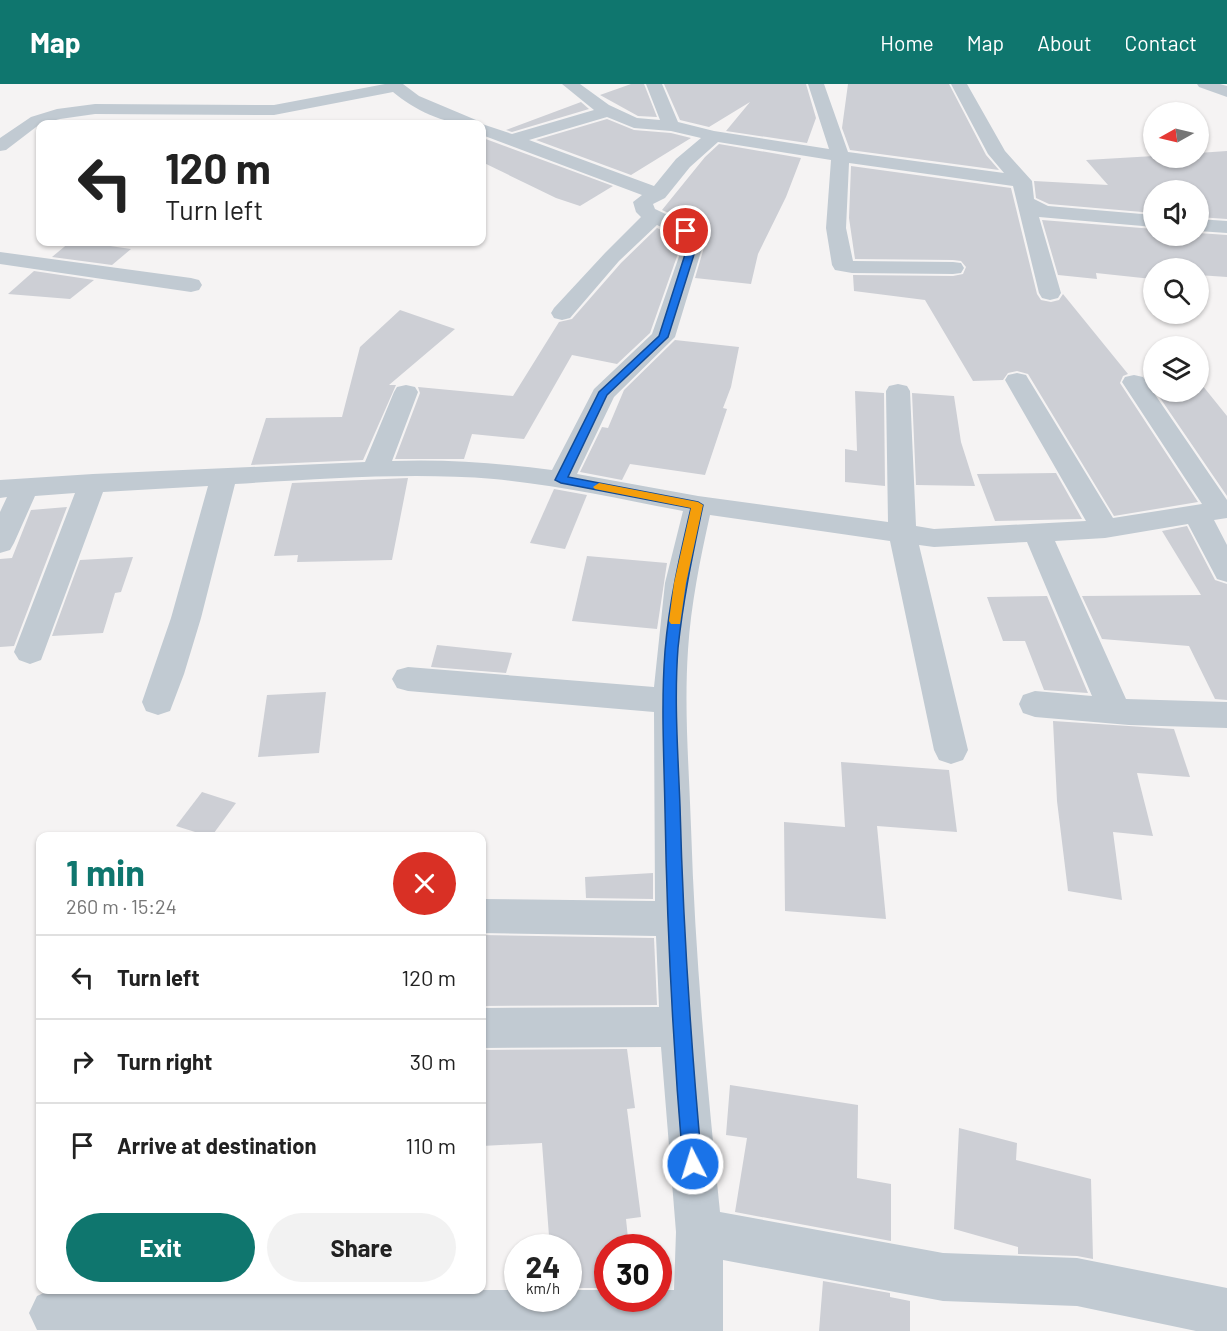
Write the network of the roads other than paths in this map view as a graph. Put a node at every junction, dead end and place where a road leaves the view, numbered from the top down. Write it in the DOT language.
graph roads {
  1 [pos="570,84"];
  2 [pos="654,84"];
  3 [pos="816,84"];
  4 [pos="959,84"];
  5 [pos="1205,84"];
  6 [pos="394,85"];
  7 [pos="1227,92"];
  8 [pos="268,110"];
  9 [pos="609,111"];
  10 [pos="41,120"];
  11 [pos="253,120"];
  12 [pos="459,120"];
  13 [pos="36,122"];
  14 [pos="671,126"];
  15 [pos="486,131"];
  16 [pos="714,136"];
  17 [pos="510,140"];
  18 [pos="0,146"];
  19 [pos="840,156"];
  20 [pos="1022,181"];
  21 [pos="658,194"];
  22 [pos="1025,202"];
  23 [pos="654,216"];
  24 [pos="1143,220"];
  25 [pos="1209,226"];
  26 [pos="1227,227"];
  27 [pos="0,258"];
  28 [pos="953,268"];
  29 [pos="191,285"];
  30 [pos="1050,293"];
  31 [pos="562,313"];
  32 [pos="1017,380"];
  33 [pos="1134,382"];
  34 [pos="898,391"];
  35 [pos="406,392"];
  36 [pos="375,470"];
  37 [pos="224,476"];
  38 [pos="561,480"];
  39 [pos="93,482"];
  40 [pos="12,488"];
  41 [pos="698,505"];
  42 [pos="1214,511"];
  43 [pos="1105,529"];
  44 [pos="1037,532"];
  45 [pos="902,533"];
  46 [pos="0,543"];
  47 [pos="1227,572"];
  48 [pos="30,652"];
  49 [pos="408,679"];
  50 [pos="670,701"];
  51 [pos="158,702"];
  52 [pos="1035,704"];
  53 [pos="1114,710"];
  54 [pos="1227,715"];
  55 [pos="951,750"];
  56 [pos="486,916"];
  57 [pos="675,919"];
  58 [pos="680,1027"];
  59 [pos="486,1028"];
  60 [pos="699,1232"];
  61 [pos="54,1313"];
  62 [pos="1227,1313"];
  63 [pos="698,1322"];
  1 -- 9 [label="street"];
  2 -- 14 [label="street"];
  3 -- 19 [label="street"];
  4 -- 20 [label="street"];
  5 -- 7 [label="street"];
  6 -- 8 [label="street"];
  6 -- 12 [label="street"];
  8 -- 10 [label="street"];
  8 -- 11 [label="street"];
  9 -- 14 [label="street"];
  9 -- 17 [label="street"];
  13 -- 18 [label="street"];
  14 -- 16 [label="street"];
  15 -- 17 [label="street"];
  16 -- 19 [label="street"];
  16 -- 21 [label="street"];
  17 -- 21 [label="street"];
  19 -- 20 [label="street"];
  19 -- 28 [label="street"];
  20 -- 22 [label="street"];
  21 -- 23 [label="street"];
  22 -- 24 [label="street"];
  22 -- 30 [label="street"];
  23 -- 31 [label="street"];
  23 -- 38 [label="street"];
  25 -- 26 [label="street"];
  27 -- 29 [label="street"];
  32 -- 43 [label="street"];
  33 -- 42 [label="street"];
  34 -- 45 [label="street"];
  35 -- 36 [label="street"];
  36 -- 37 [label="street"];
  36 -- 38 [label="street"];
  37 -- 39 [label="street"];
  37 -- 51 [label="street"];
  38 -- 41 [label="street"];
  39 -- 40 [label="street"];
  39 -- 48 [label="street"];
  40 -- 46 [label="street"];
  41 -- 45 [label="street"];
  41 -- 50 [label="street"];
  42 -- 43 [label="street"];
  42 -- 47 [label="street"];
  43 -- 44 [label="street"];
  44 -- 45 [label="street"];
  44 -- 53 [label="street"];
  45 -- 55 [label="street"];
  49 -- 50 [label="street"];
  50 -- 57 [label="street"];
  52 -- 53 [label="street"];
  53 -- 54 [label="street"];
  56 -- 57 [label="street"];
  57 -- 58 [label="street"];
  58 -- 59 [label="street"];
  58 -- 60 [label="street"];
  60 -- 62 [label="street"];
  60 -- 63 [label="street"];
  61 -- 63 [label="street"];
}
